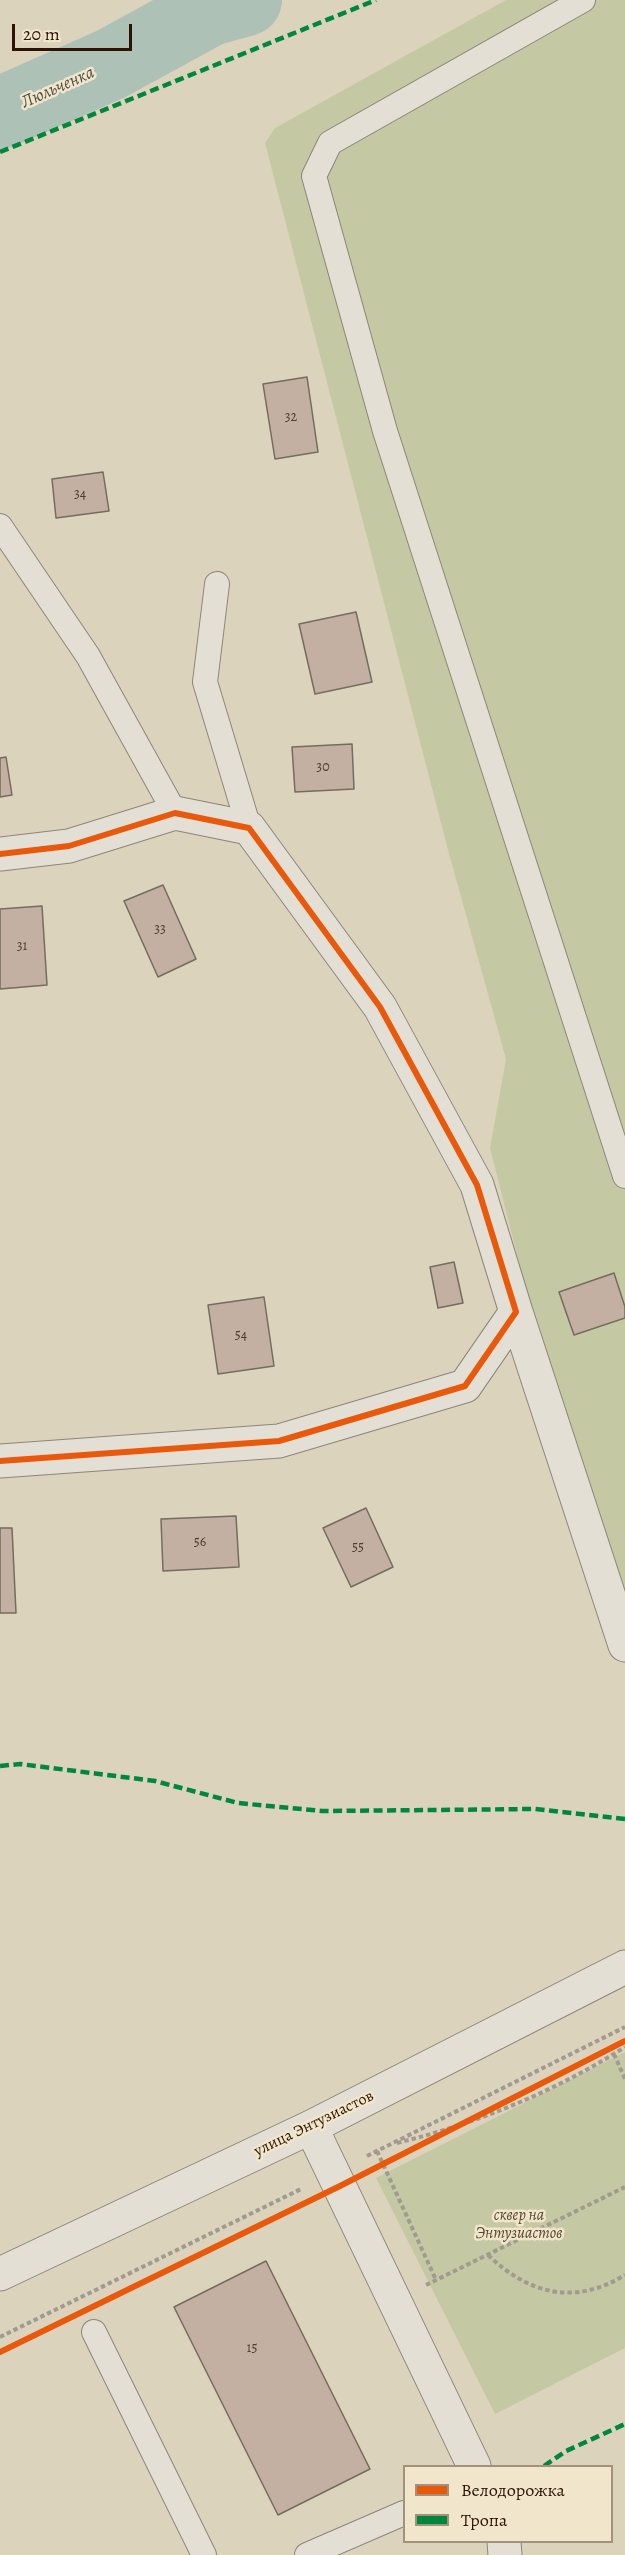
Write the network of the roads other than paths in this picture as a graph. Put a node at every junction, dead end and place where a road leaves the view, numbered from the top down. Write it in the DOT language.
graph roads {
  1 [pos="583,0"];
  2 [pos="0,526"];
  3 [pos="216,584"];
  4 [pos="176,813"];
  5 [pos="249,828"];
  6 [pos="0,854"];
  7 [pos="625,1176"];
  8 [pos="516,1312"];
  9 [pos="0,1461"];
  10 [pos="625,1645"];
  11 [pos="625,1967"];
  12 [pos="311,2127"];
  13 [pos="0,2274"];
  14 [pos="94,2332"];
  15 [pos="474,2465"];
  16 [pos="403,2513"];
  17 [pos="204,2555"];
  18 [pos="307,2555"];
  1 -- 7 [label="lane"];
  2 -- 4 [label="lane"];
  3 -- 5 [label="lane"];
  4 -- 5 [label="street"];
  4 -- 6 [label="street"];
  5 -- 8 [label="street"];
  8 -- 9 [label="street"];
  8 -- 10 [label="street"];
  11 -- 12 [label="street, улица Энтузиастов"];
  12 -- 13 [label="street, улица Энтузиастов"];
  12 -- 15 [label="street"];
  14 -- 17 [label="lane"];
  16 -- 18 [label="lane"];
}
